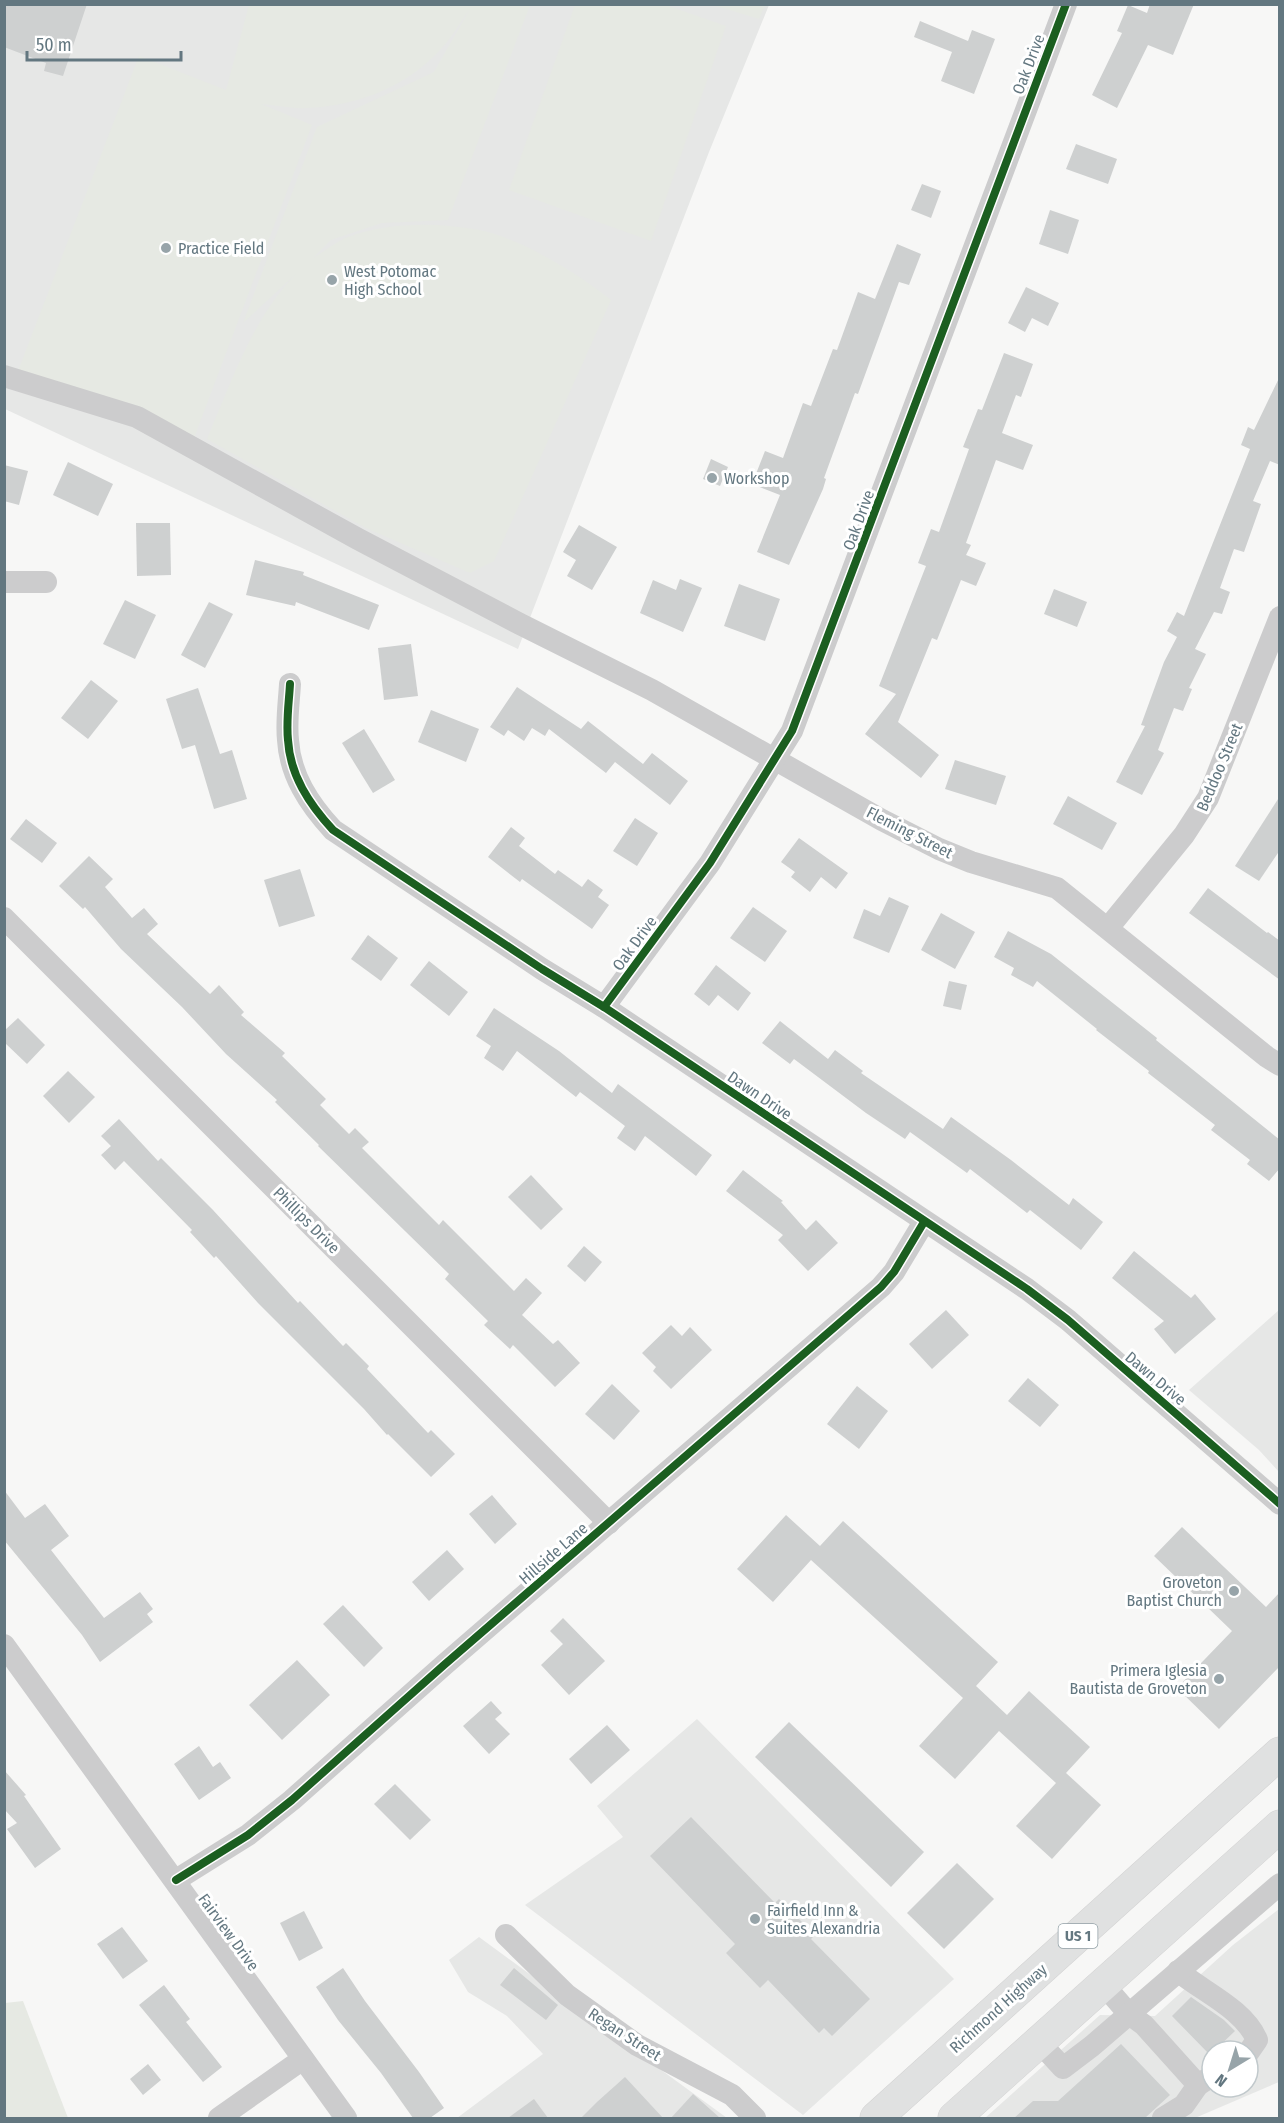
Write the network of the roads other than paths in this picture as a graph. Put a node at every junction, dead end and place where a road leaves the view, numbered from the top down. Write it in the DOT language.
graph roads {
  1 [pos="1066,4"];
  2 [pos="4,376"];
  3 [pos="4,582"];
  4 [pos="46,582"];
  5 [pos="1280,617"];
  6 [pos="290,684"];
  7 [pos="775,759"];
  8 [pos="4,918"];
  9 [pos="1108,928"];
  10 [pos="604,1008"];
  11 [pos="1280,1065"];
  12 [pos="924,1222"];
  13 [pos="1280,1504"];
  14 [pos="609,1522"];
  15 [pos="4,1645"];
  16 [pos="1280,1753"];
  17 [pos="1280,1826"];
  18 [pos="176,1880"];
  19 [pos="1280,1884"];
  20 [pos="506,1935"];
  21 [pos="1178,1971"];
  22 [pos="1103,1984"];
  23 [pos="1129,2014"];
  24 [pos="1257,2039"];
  25 [pos="1039,2042"];
  26 [pos="303,2059"];
  27 [pos="1200,2075"];
  28 [pos="1200,2086"];
  29 [pos="219,2118"];
  30 [pos="346,2118"];
  31 [pos="755,2118"];
  32 [pos="876,2118"];
  33 [pos="957,2118"];
  34 [pos="1163,2118"];
  1 -- 7 [label="street, Oak Drive"];
  2 -- 7 [label="street, Fleming Street"];
  3 -- 4 [label="street"];
  5 -- 9 [label="street, Beddoo Street"];
  6 -- 10 [label="street, Dawn Drive"];
  7 -- 9 [label="street, Fleming Street"];
  7 -- 10 [label="street, Oak Drive"];
  8 -- 14 [label="street, Phillips Drive"];
  9 -- 11 [label="street, Fleming Street"];
  10 -- 12 [label="street, Dawn Drive"];
  12 -- 13 [label="street, Dawn Drive"];
  12 -- 14 [label="street, Hillside Lane"];
  14 -- 18 [label="street, Hillside Lane"];
  15 -- 18 [label="street, Fairview Drive"];
  16 -- 32 [label="highway, Richmond Highway / US 1"];
  17 -- 22 [label="highway"];
  18 -- 26 [label="street, Fairview Drive"];
  19 -- 21 [label="street"];
  20 -- 31 [label="street, Regan Street"];
  21 -- 23 [label="street"];
  21 -- 24 [label="street"];
  22 -- 23 [label="street"];
  22 -- 25 [label="highway"];
  23 -- 25 [label="street"];
  23 -- 27 [label="street"];
  25 -- 33 [label="highway"];
  26 -- 29 [label="street"];
  26 -- 30 [label="street, Fairview Drive"];
  28 -- 34 [label="street"];
}
